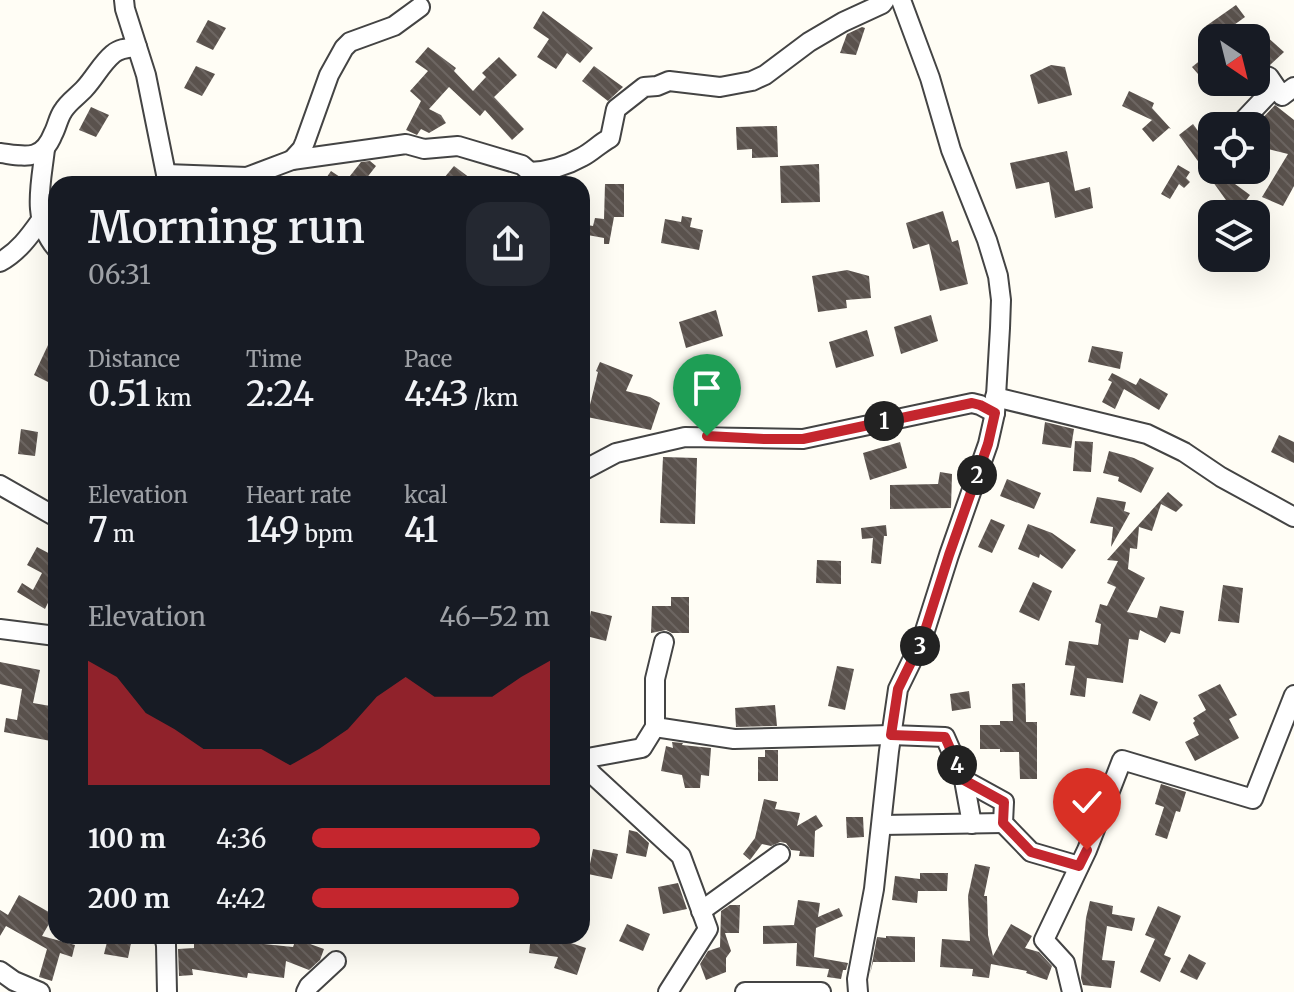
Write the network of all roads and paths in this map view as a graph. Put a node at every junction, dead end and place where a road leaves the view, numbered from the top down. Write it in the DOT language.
graph roads {
  1 [pos="124,0"];
  2 [pos="885,0"];
  3 [pos="901,0"];
  4 [pos="420,7"];
  5 [pos="137,47"];
  6 [pos="1285,87"];
  7 [pos="1255,112"];
  8 [pos="45,149"];
  9 [pos="0,153"];
  10 [pos="25,156"];
  11 [pos="292,160"];
  12 [pos="41,174"];
  13 [pos="166,176"];
  14 [pos="250,176"];
  15 [pos="529,176"];
  16 [pos="535,176"];
  17 [pos="41,220"];
  18 [pos="48,237"];
  19 [pos="0,262"];
  20 [pos="995,405"];
  21 [pos="590,467"];
  22 [pos="0,485"];
  23 [pos="48,512"];
  24 [pos="1294,517"];
  25 [pos="0,629"];
  26 [pos="48,635"];
  27 [pos="664,642"];
  28 [pos="1294,695"];
  29 [pos="655,727"];
  30 [pos="891,735"];
  31 [pos="590,758"];
  32 [pos="590,771"];
  33 [pos="964,780"];
  34 [pos="1003,823"];
  35 [pos="972,824"];
  36 [pos="882,825"];
  37 [pos="780,854"];
  38 [pos="1079,866"];
  39 [pos="701,911"];
  40 [pos="166,944"];
  41 [pos="336,961"];
  42 [pos="0,971"];
  43 [pos="40,992"];
  44 [pos="167,992"];
  45 [pos="306,992"];
  46 [pos="668,992"];
  47 [pos="745,992"];
  48 [pos="779,992"];
  49 [pos="821,992"];
  50 [pos="858,992"];
  51 [pos="1072,992"];
  1 -- 5 [label="street"];
  2 -- 16 [label="street"];
  3 -- 20 [label="street"];
  4 -- 11 [label="street"];
  5 -- 8 [label="street"];
  5 -- 13 [label="street"];
  6 -- 7 [label="street"];
  8 -- 10 [label="street"];
  8 -- 12 [label="street"];
  9 -- 10 [label="street"];
  10 -- 12 [label="street"];
  11 -- 14 [label="street"];
  11 -- 15 [label="street"];
  12 -- 17 [label="street"];
  17 -- 18 [label="street"];
  17 -- 19 [label="street"];
  20 -- 21 [label="street"];
  20 -- 24 [label="street"];
  20 -- 30 [label="street"];
  22 -- 23 [label="street"];
  25 -- 26 [label="street"];
  27 -- 29 [label="street"];
  28 -- 38 [label="street"];
  29 -- 30 [label="street"];
  29 -- 31 [label="street"];
  30 -- 33 [label="street"];
  30 -- 36 [label="street"];
  32 -- 39 [label="street"];
  33 -- 34 [label="street"];
  33 -- 35 [label="street"];
  34 -- 35 [label="street"];
  34 -- 38 [label="street"];
  35 -- 36 [label="street"];
  36 -- 50 [label="street"];
  37 -- 39 [label="street"];
  38 -- 51 [label="street"];
  39 -- 46 [label="street"];
  40 -- 44 [label="street"];
  41 -- 45 [label="street"];
  42 -- 43 [label="street"];
  47 -- 48 [label="street"];
  48 -- 49 [label="street"];
}
